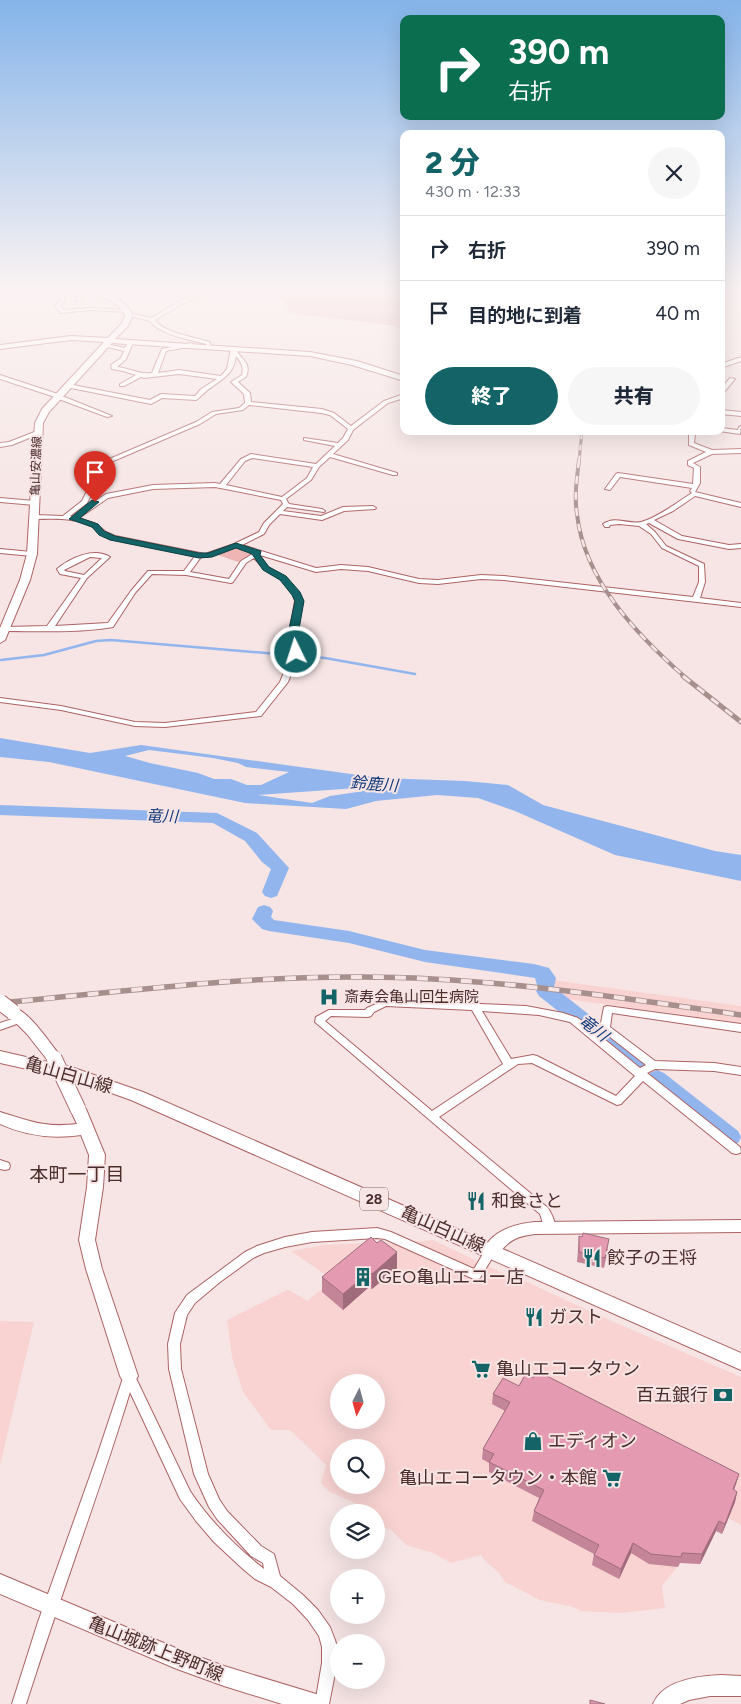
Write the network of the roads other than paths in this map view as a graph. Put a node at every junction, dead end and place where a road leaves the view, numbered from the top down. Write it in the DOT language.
graph roads {
  1 [pos="86,368"];
  2 [pos="114,368"];
  3 [pos="157,368"];
  4 [pos="231,368"];
  5 [pos="245,368"];
  6 [pos="365,368"];
  7 [pos="140,375"];
  8 [pos="154,375"];
  9 [pos="0,377"];
  10 [pos="222,378"];
  11 [pos="400,378"];
  12 [pos="732,379"];
  13 [pos="68,386"];
  14 [pos="122,386"];
  15 [pos="725,386"];
  16 [pos="59,396"];
  17 [pos="400,397"];
  18 [pos="248,404"];
  19 [pos="725,412"];
  20 [pos="741,414"];
  21 [pos="109,416"];
  22 [pos="741,428"];
  23 [pos="350,429"];
  24 [pos="725,430"];
  25 [pos="37,433"];
  26 [pos="692,435"];
  27 [pos="306,439"];
  28 [pos="0,445"];
  29 [pos="339,445"];
  30 [pos="741,451"];
  31 [pos="711,452"];
  32 [pos="330,454"];
  33 [pos="317,466"];
  34 [pos="395,474"];
  35 [pos="222,486"];
  36 [pos="694,486"];
  37 [pos="608,489"];
  38 [pos="694,494"];
  39 [pos="0,500"];
  40 [pos="284,502"];
  41 [pos="35,503"];
  42 [pos="741,505"];
  43 [pos="373,508"];
  44 [pos="322,511"];
  45 [pos="280,512"];
  46 [pos="35,517"];
  47 [pos="65,517"];
  48 [pos="73,519"];
  49 [pos="649,520"];
  50 [pos="640,524"];
  51 [pos="607,526"];
  52 [pos="236,545"];
  53 [pos="741,546"];
  54 [pos="0,551"];
  55 [pos="32,554"];
  56 [pos="256,554"];
  57 [pos="199,556"];
  58 [pos="186,573"];
  59 [pos="85,578"];
  60 [pos="696,600"];
  61 [pos="741,605"];
  62 [pos="5,629"];
  63 [pos="49,629"];
  64 [pos="0,640"];
  65 [pos="0,700"];
  66 [pos="0,1002"];
  67 [pos="475,1006"];
  68 [pos="17,1016"];
  69 [pos="0,1027"];
  70 [pos="741,1028"];
  71 [pos="0,1057"];
  72 [pos="509,1065"];
  73 [pos="653,1065"];
  74 [pos="741,1071"];
  75 [pos="641,1074"];
  76 [pos="432,1116"];
  77 [pos="0,1118"];
  78 [pos="86,1128"];
  79 [pos="739,1150"];
  80 [pos="741,1226"];
  81 [pos="549,1228"];
  82 [pos="491,1250"];
  83 [pos="741,1362"];
  84 [pos="129,1376"];
  85 [pos="274,1580"];
  86 [pos="0,1584"];
  87 [pos="51,1606"];
  88 [pos="741,1686"];
  89 [pos="314,1703"];
  90 [pos="19,1704"];
  91 [pos="663,1704"];
  1 -- 13 [label="main road, 亀山安濃線"];
  2 -- 7 [label="street"];
  3 -- 8 [label="street"];
  4 -- 10 [label="street"];
  5 -- 18 [label="street"];
  6 -- 11 [label="main road"];
  7 -- 8 [label="street"];
  7 -- 14 [label="street"];
  8 -- 10 [label="street"];
  9 -- 16 [label="street"];
  10 -- 13 [label="street"];
  12 -- 15 [label="street"];
  13 -- 16 [label="main road, 亀山安濃線"];
  16 -- 21 [label="street"];
  16 -- 25 [label="main road, 亀山安濃線"];
  17 -- 23 [label="street"];
  18 -- 23 [label="street"];
  18 -- 47 [label="street"];
  19 -- 20 [label="main road"];
  22 -- 24 [label="street"];
  23 -- 29 [label="street"];
  25 -- 28 [label="street"];
  25 -- 41 [label="main road, 亀山安濃線"];
  26 -- 31 [label="street"];
  27 -- 29 [label="street"];
  29 -- 32 [label="street"];
  30 -- 31 [label="street"];
  31 -- 36 [label="street"];
  32 -- 33 [label="street"];
  32 -- 34 [label="street"];
  33 -- 35 [label="street"];
  33 -- 40 [label="street"];
  35 -- 40 [label="street"];
  35 -- 48 [label="street"];
  36 -- 37 [label="street"];
  36 -- 38 [label="street"];
  38 -- 42 [label="street"];
  38 -- 49 [label="street"];
  39 -- 41 [label="street"];
  40 -- 44 [label="street"];
  40 -- 45 [label="street"];
  41 -- 46 [label="main road, 亀山安濃線"];
  43 -- 45 [label="street"];
  45 -- 52 [label="street"];
  46 -- 47 [label="street"];
  46 -- 55 [label="main road, 亀山安濃線"];
  47 -- 48 [label="street"];
  48 -- 57 [label="street"];
  49 -- 50 [label="street"];
  49 -- 53 [label="street"];
  50 -- 51 [label="street"];
  50 -- 60 [label="street"];
  52 -- 56 [label="street"];
  52 -- 57 [label="street"];
  54 -- 55 [label="street"];
  55 -- 62 [label="main road, 亀山安濃線"];
  56 -- 58 [label="street"];
  56 -- 60 [label="street"];
  56 -- 65 [label="street"];
  57 -- 58 [label="street"];
  58 -- 63 [label="street"];
  59 -- 59 [label="street"];
  59 -- 63 [label="street"];
  60 -- 61 [label="street"];
  62 -- 63 [label="street"];
  62 -- 64 [label="main road, 亀山安濃線"];
  66 -- 68 [label="main road, bridge"];
  67 -- 72 [label="street"];
  67 -- 75 [label="street"];
  67 -- 76 [label="street"];
  68 -- 69 [label="street"];
  68 -- 78 [label="main road, bridge"];
  70 -- 73 [label="street"];
  71 -- 82 [label="main road, 亀山白山線 / 28"];
  72 -- 75 [label="street"];
  72 -- 76 [label="street"];
  73 -- 74 [label="street"];
  73 -- 75 [label="street"];
  75 -- 79 [label="street"];
  76 -- 81 [label="street"];
  77 -- 78 [label="main road"];
  78 -- 84 [label="main road"];
  80 -- 81 [label="main road"];
  81 -- 82 [label="main road"];
  82 -- 83 [label="main road, 亀山白山線 / 28"];
  82 -- 85 [label="street"];
  84 -- 85 [label="street"];
  84 -- 87 [label="street"];
  85 -- 89 [label="street"];
  86 -- 87 [label="main road, 亀山城跡上野町線"];
  87 -- 89 [label="main road, 亀山城跡上野町線"];
  87 -- 90 [label="street"];
  88 -- 91 [label="main road"];
}
